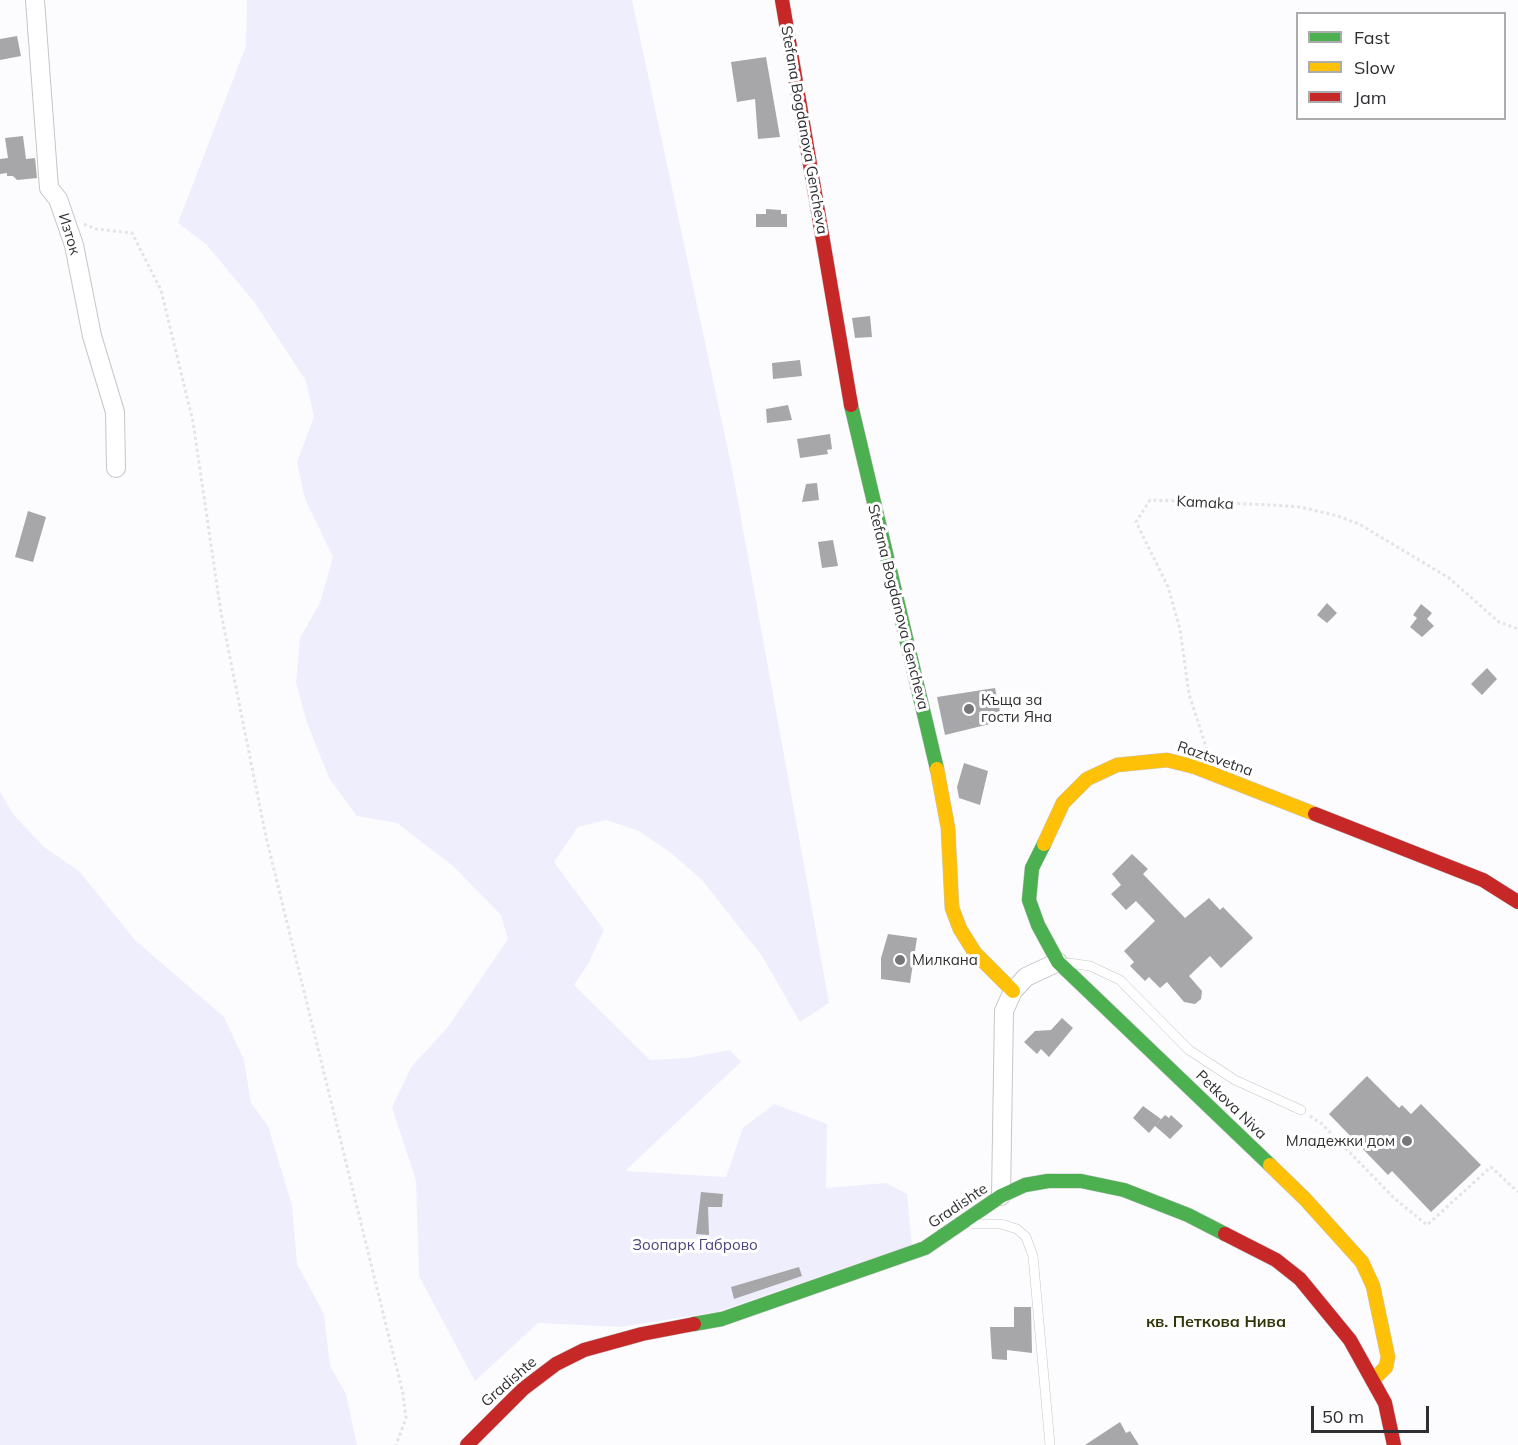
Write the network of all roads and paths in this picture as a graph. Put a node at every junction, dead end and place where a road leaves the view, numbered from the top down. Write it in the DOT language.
graph roads {
  1 [pos="35,0"];
  2 [pos="782,0"];
  3 [pos="67,225"];
  4 [pos="116,468"];
  5 [pos="1518,629"];
  6 [pos="1214,774"];
  7 [pos="1518,902"];
  8 [pos="1058,962"];
  9 [pos="1013,991"];
  10 [pos="1301,1110"];
  11 [pos="1518,1192"];
  12 [pos="1002,1196"];
  13 [pos="965,1221"];
  14 [pos="1373,1380"];
  15 [pos="396,1445"];
  16 [pos="466,1445"];
  17 [pos="1050,1445"];
  18 [pos="1394,1445"];
  1 -- 3 [label="street, Изток"];
  2 -- 9 [label="street, Stefana Bogdanova Gencheva"];
  3 -- 4 [label="street, Изток"];
  3 -- 15 [label="path"];
  5 -- 6 [label="path, Kamaka"];
  6 -- 7 [label="street, Raztsvetna"];
  6 -- 8 [label="street, Raztsvetna"];
  8 -- 9 [label="street"];
  8 -- 10 [label="lane"];
  8 -- 14 [label="street, Petkova Niva"];
  9 -- 12 [label="street"];
  10 -- 11 [label="path"];
  12 -- 13 [label="street, Gradishte"];
  12 -- 14 [label="street, Gradishte"];
  13 -- 16 [label="street, Gradishte"];
  13 -- 17 [label="lane"];
  14 -- 18 [label="street, Gradishte"];
}
